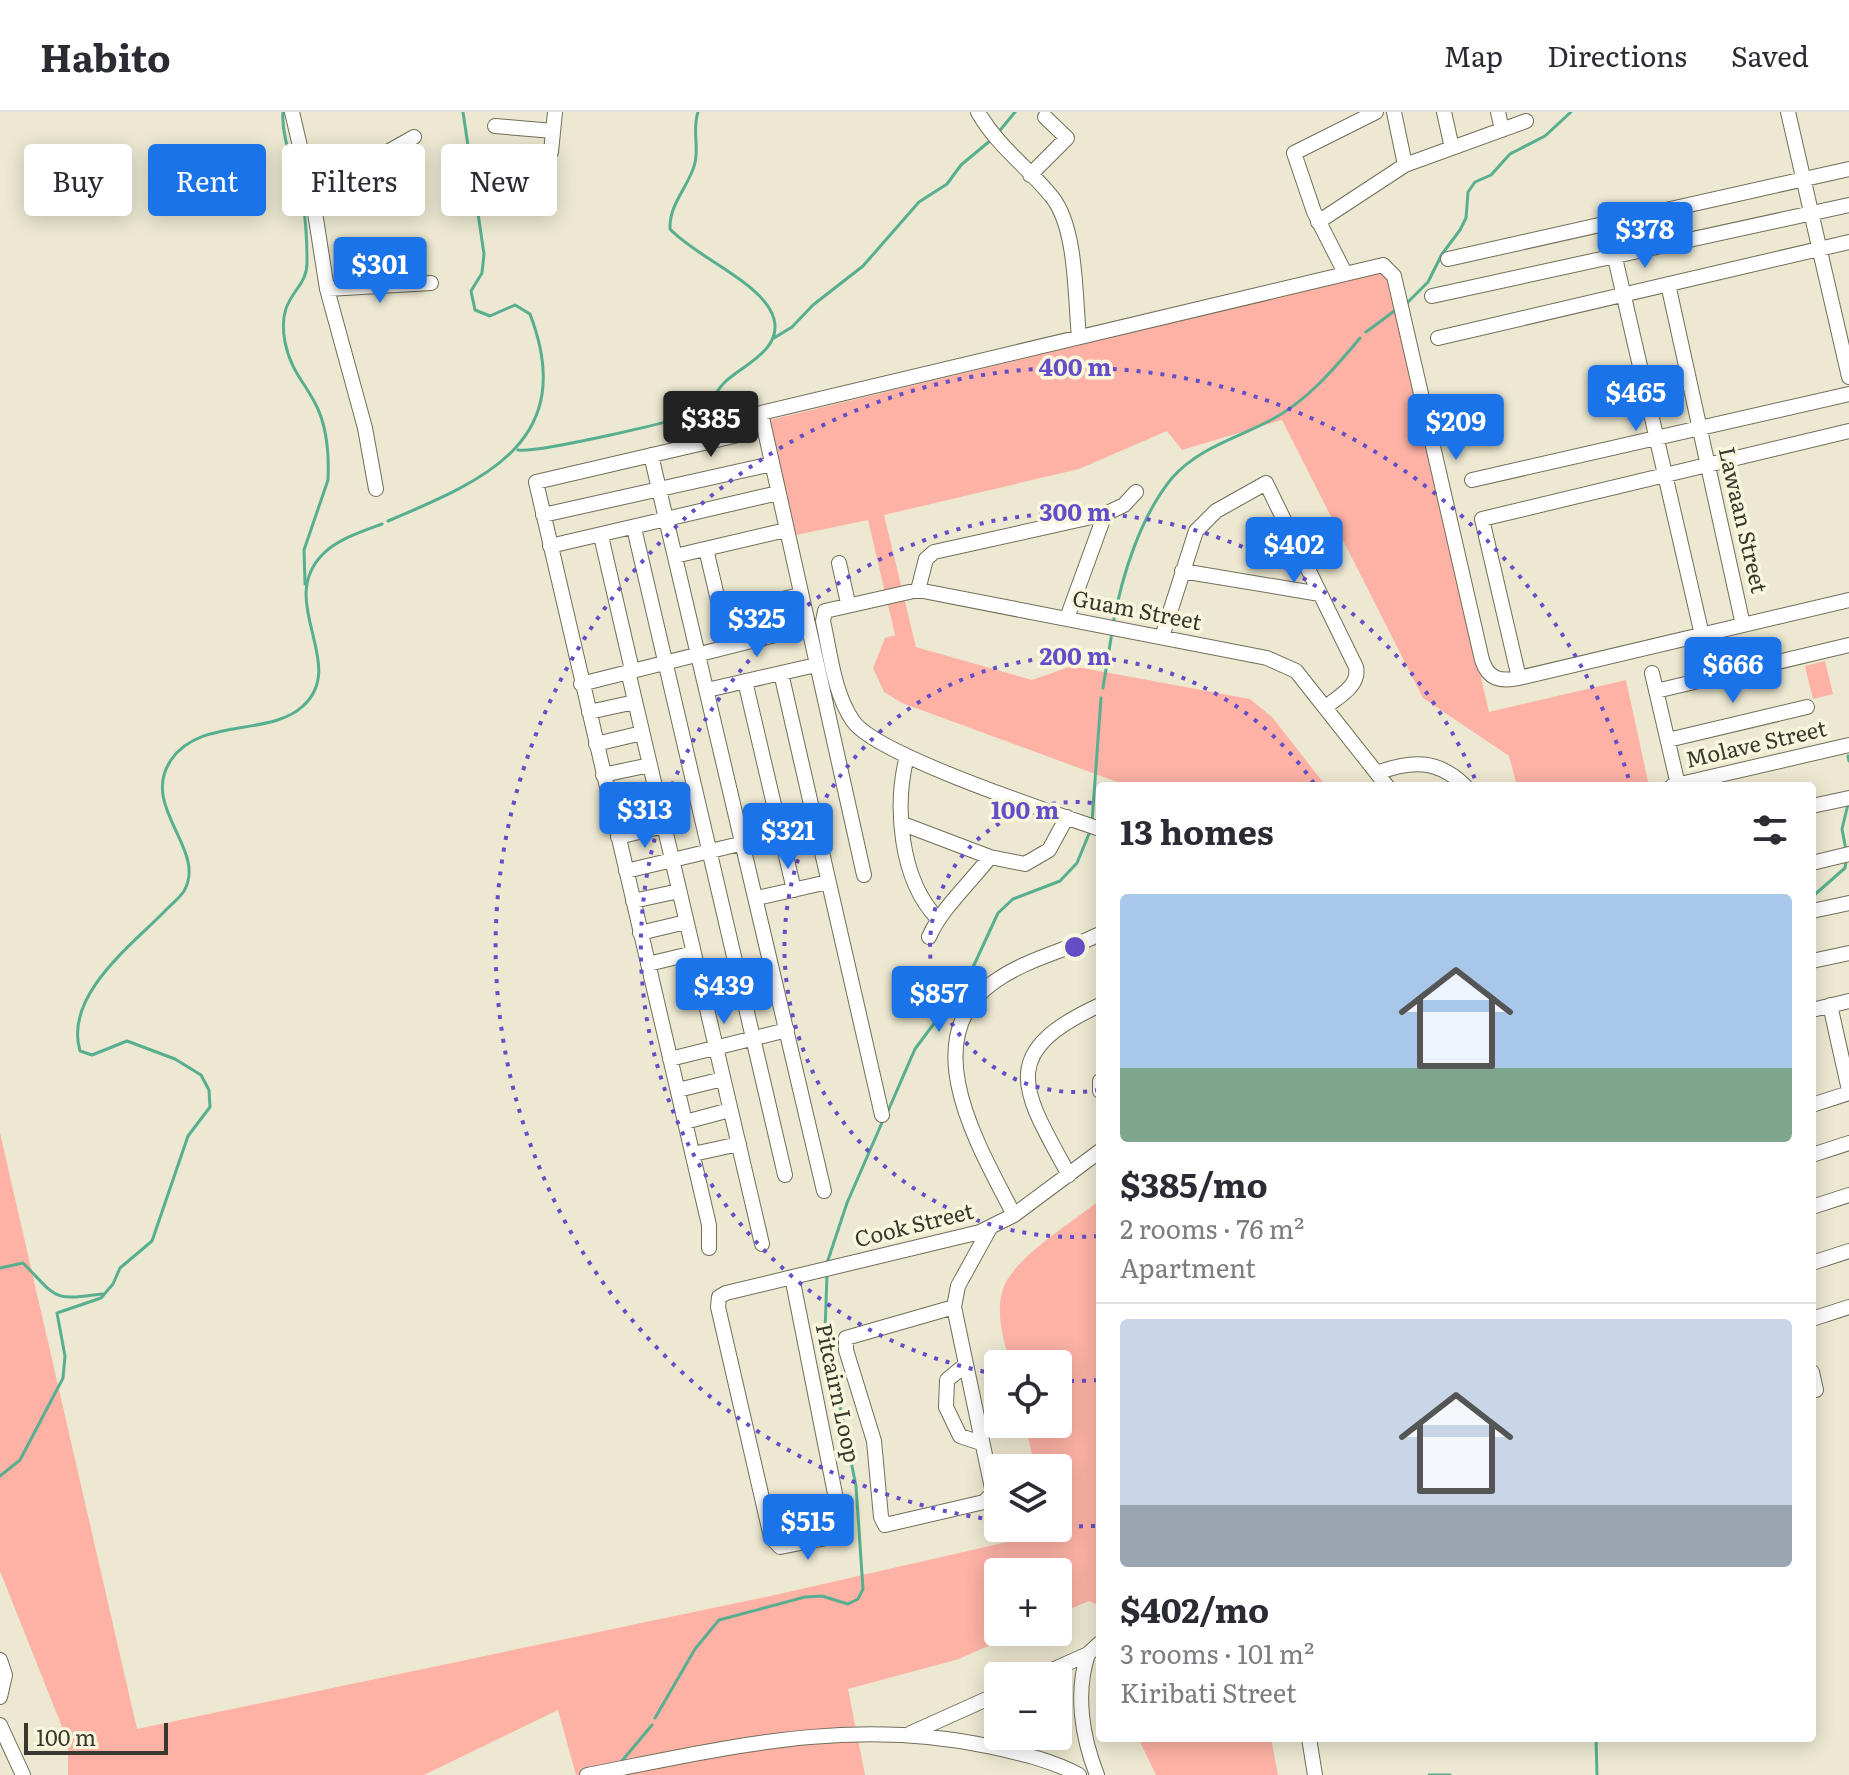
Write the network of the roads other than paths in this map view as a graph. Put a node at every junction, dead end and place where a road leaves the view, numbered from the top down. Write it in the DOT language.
graph roads {
  1 [pos="292,112"];
  2 [pos="555,112"];
  3 [pos="978,112"];
  4 [pos="1376,112"];
  5 [pos="1394,112"];
  6 [pos="1444,112"];
  7 [pos="1498,112"];
  8 [pos="1788,112"];
  9 [pos="1045,117"];
  10 [pos="1526,121"];
  11 [pos="495,126"];
  12 [pos="1502,130"];
  13 [pos="553,131"];
  14 [pos="414,137"];
  15 [pos="299,144"];
  16 [pos="402,144"];
  17 [pos="552,144"];
  18 [pos="1452,148"];
  19 [pos="1405,165"];
  20 [pos="1849,169"];
  21 [pos="1030,175"];
  22 [pos="1803,178"];
  23 [pos="1849,205"];
  24 [pos="1812,214"];
  25 [pos="315,216"];
  26 [pos="1318,222"];
  27 [pos="1607,223"];
  28 [pos="1849,242"];
  29 [pos="1820,249"];
  30 [pos="1614,257"];
  31 [pos="1448,259"];
  32 [pos="1345,273"];
  33 [pos="431,283"];
  34 [pos="1668,284"];
  35 [pos="327,289"];
  36 [pos="1623,295"];
  37 [pos="1432,296"];
  38 [pos="1079,337"];
  39 [pos="1438,338"];
  40 [pos="1849,377"];
  41 [pos="1849,394"];
  42 [pos="761,413"];
  43 [pos="1700,428"];
  44 [pos="1849,431"];
  45 [pos="1656,438"];
  46 [pos="651,455"];
  47 [pos="772,464"];
  48 [pos="1708,466"];
  49 [pos="1665,476"];
  50 [pos="1472,480"];
  51 [pos="376,489"];
  52 [pos="660,491"];
  53 [pos="1136,492"];
  54 [pos="778,493"];
  55 [pos="1105,514"];
  56 [pos="543,515"];
  57 [pos="667,520"];
  58 [pos="634,528"];
  59 [pos="786,530"];
  60 [pos="601,536"];
  61 [pos="550,546"];
  62 [pos="706,549"];
  63 [pos="675,556"];
  64 [pos="839,563"];
  65 [pos="1182,571"];
  66 [pos="918,590"];
  67 [pos="1320,594"];
  68 [pos="800,595"];
  69 [pos="1849,600"];
  70 [pos="848,603"];
  71 [pos="1067,618"];
  72 [pos="1743,625"];
  73 [pos="807,627"];
  74 [pos="1702,635"];
  75 [pos="1162,637"];
  76 [pos="1849,645"];
  77 [pos="699,654"];
  78 [pos="664,662"];
  79 [pos="816,665"];
  80 [pos="630,670"];
  81 [pos="781,673"];
  82 [pos="1652,673"];
  83 [pos="1519,678"];
  84 [pos="745,681"];
  85 [pos="581,684"];
  86 [pos="707,690"];
  87 [pos="1656,691"];
  88 [pos="635,702"];
  89 [pos="1326,707"];
  90 [pos="1807,707"];
  91 [pos="589,712"];
  92 [pos="642,733"];
  93 [pos="1668,740"];
  94 [pos="596,744"];
  95 [pos="1849,745"];
  96 [pos="907,756"];
  97 [pos="650,765"];
  98 [pos="1377,773"];
  99 [pos="603,775"];
  100 [pos="1384,782"];
  101 [pos="1460,782"];
  102 [pos="1675,782"];
  103 [pos="1688,782"];
  104 [pos="657,796"];
  105 [pos="1849,798"];
  106 [pos="1816,805"];
  107 [pos="611,808"];
  108 [pos="1067,817"];
  109 [pos="903,824"];
  110 [pos="664,826"];
  111 [pos="1094,827"];
  112 [pos="618,837"];
  113 [pos="744,843"];
  114 [pos="708,851"];
  115 [pos="1849,854"];
  116 [pos="990,857"];
  117 [pos="672,860"];
  118 [pos="1816,862"];
  119 [pos="626,871"];
  120 [pos="864,875"];
  121 [pos="828,882"];
  122 [pos="794,890"];
  123 [pos="679,891"];
  124 [pos="757,898"];
  125 [pos="633,901"];
  126 [pos="1849,903"];
  127 [pos="1816,910"];
  128 [pos="937,918"];
  129 [pos="686,922"];
  130 [pos="640,933"];
  131 [pos="1096,936"];
  132 [pos="929,937"];
  133 [pos="694,953"];
  134 [pos="1849,953"];
  135 [pos="1816,960"];
  136 [pos="648,964"];
  137 [pos="1849,1001"];
  138 [pos="1830,1005"];
  139 [pos="1096,1007"];
  140 [pos="1816,1009"];
  141 [pos="787,1030"];
  142 [pos="751,1039"];
  143 [pos="716,1048"];
  144 [pos="670,1059"];
  145 [pos="723,1079"];
  146 [pos="678,1090"];
  147 [pos="1849,1091"];
  148 [pos="1816,1103"];
  149 [pos="730,1110"];
  150 [pos="882,1115"];
  151 [pos="685,1122"];
  152 [pos="1849,1143"];
  153 [pos="739,1144"];
  154 [pos="693,1154"];
  155 [pos="1096,1154"];
  156 [pos="1816,1154"];
  157 [pos="785,1175"];
  158 [pos="1069,1175"];
  159 [pos="824,1191"];
  160 [pos="1849,1195"];
  161 [pos="1816,1206"];
  162 [pos="1014,1215"];
  163 [pos="990,1228"];
  164 [pos="762,1244"];
  165 [pos="709,1248"];
  166 [pos="1849,1251"];
  167 [pos="1816,1262"];
  168 [pos="792,1277"];
  169 [pos="719,1297"];
  170 [pos="954,1307"];
  171 [pos="1847,1308"];
  172 [pos="1816,1318"];
  173 [pos="1849,1324"];
  174 [pos="964,1366"];
  175 [pos="981,1443"];
  176 [pos="1096,1647"];
  177 [pos="1088,1654"];
  178 [pos="0,1660"];
  179 [pos="1070,1662"];
  180 [pos="0,1697"];
  181 [pos="984,1700"];
  182 [pos="0,1725"];
  183 [pos="910,1733"];
  184 [pos="1310,1742"];
  185 [pos="23,1775"];
  186 [pos="587,1775"];
  187 [pos="1079,1775"];
  188 [pos="1097,1775"];
  189 [pos="1315,1775"];
  1 -- 15 [label="street"];
  2 -- 13 [label="street"];
  3 -- 21 [label="street"];
  4 -- 26 [label="street"];
  5 -- 19 [label="street"];
  6 -- 18 [label="street"];
  7 -- 12 [label="street"];
  8 -- 22 [label="street"];
  9 -- 21 [label="street"];
  10 -- 12 [label="street"];
  11 -- 13 [label="street"];
  12 -- 18 [label="street"];
  13 -- 17 [label="street"];
  14 -- 16 [label="street"];
  18 -- 19 [label="street"];
  19 -- 26 [label="street"];
  20 -- 22 [label="street"];
  21 -- 38 [label="street"];
  22 -- 24 [label="street"];
  22 -- 27 [label="street"];
  23 -- 24 [label="street"];
  24 -- 29 [label="street"];
  24 -- 30 [label="street"];
  25 -- 35 [label="street"];
  26 -- 32 [label="street"];
  27 -- 30 [label="street"];
  27 -- 31 [label="street"];
  28 -- 29 [label="street"];
  29 -- 34 [label="street"];
  29 -- 40 [label="street"];
  30 -- 36 [label="street"];
  30 -- 37 [label="street"];
  32 -- 38 [label="street"];
  32 -- 83 [label="street"];
  33 -- 35 [label="street"];
  34 -- 36 [label="street"];
  34 -- 43 [label="street, Lawaan Street"];
  35 -- 51 [label="street"];
  36 -- 39 [label="street"];
  36 -- 45 [label="street"];
  38 -- 42 [label="street"];
  41 -- 43 [label="street"];
  42 -- 46 [label="street"];
  42 -- 47 [label="street"];
  43 -- 45 [label="street"];
  43 -- 48 [label="street, Lawaan Street"];
  44 -- 48 [label="street"];
  45 -- 49 [label="street"];
  45 -- 50 [label="street"];
  46 -- 52 [label="street"];
  46 -- 56 [label="street"];
  47 -- 52 [label="street"];
  47 -- 54 [label="street"];
  48 -- 49 [label="street"];
  48 -- 72 [label="street, Lawaan Street"];
  49 -- 74 [label="street"];
  49 -- 83 [label="street"];
  52 -- 56 [label="street"];
  52 -- 57 [label="street"];
  53 -- 55 [label="street"];
  54 -- 57 [label="street"];
  54 -- 59 [label="street"];
  55 -- 66 [label="street"];
  55 -- 71 [label="street"];
  56 -- 61 [label="street"];
  57 -- 58 [label="street"];
  57 -- 63 [label="street"];
  58 -- 60 [label="street"];
  58 -- 78 [label="street"];
  59 -- 62 [label="street"];
  59 -- 68 [label="street"];
  60 -- 61 [label="street"];
  60 -- 80 [label="street"];
  61 -- 85 [label="street"];
  62 -- 63 [label="street"];
  62 -- 68 [label="street"];
  63 -- 77 [label="street"];
  64 -- 70 [label="street"];
  65 -- 67 [label="street"];
  65 -- 67 [label="street"];
  65 -- 75 [label="street"];
  66 -- 70 [label="street, Guam Street"];
  66 -- 71 [label="street, Guam Street"];
  67 -- 89 [label="street"];
  68 -- 73 [label="street"];
  69 -- 72 [label="street"];
  70 -- 96 [label="street, Guam Street"];
  71 -- 75 [label="street, Guam Street"];
  72 -- 74 [label="street"];
  73 -- 77 [label="street"];
  73 -- 79 [label="street"];
  74 -- 83 [label="street"];
  75 -- 89 [label="street, Guam Street"];
  76 -- 87 [label="street"];
  77 -- 78 [label="street"];
  77 -- 86 [label="street"];
  78 -- 80 [label="street"];
  78 -- 114 [label="street"];
  79 -- 81 [label="street"];
  79 -- 120 [label="street"];
  80 -- 85 [label="street"];
  80 -- 88 [label="street"];
  81 -- 84 [label="street"];
  81 -- 121 [label="street"];
  82 -- 87 [label="street"];
  84 -- 86 [label="street"];
  84 -- 122 [label="street"];
  85 -- 91 [label="street"];
  86 -- 113 [label="street"];
  87 -- 93 [label="street"];
  88 -- 91 [label="street"];
  88 -- 92 [label="street"];
  89 -- 98 [label="street, Guam Street"];
  90 -- 93 [label="street"];
  91 -- 94 [label="street"];
  92 -- 94 [label="street"];
  92 -- 97 [label="street"];
  93 -- 102 [label="street"];
  94 -- 99 [label="street"];
  95 -- 103 [label="street, Molave Street"];
  96 -- 108 [label="street"];
  96 -- 109 [label="street"];
  97 -- 99 [label="street"];
  97 -- 104 [label="street"];
  98 -- 100 [label="street, Guam Street"];
  98 -- 101 [label="street"];
  99 -- 107 [label="street"];
  104 -- 107 [label="street"];
  104 -- 110 [label="street"];
  105 -- 106 [label="street"];
  107 -- 112 [label="street"];
  108 -- 111 [label="street"];
  108 -- 116 [label="street"];
  109 -- 116 [label="street"];
  109 -- 128 [label="street"];
  110 -- 112 [label="street"];
  110 -- 117 [label="street"];
  112 -- 119 [label="street"];
  113 -- 114 [label="street"];
  113 -- 124 [label="street"];
  114 -- 117 [label="street"];
  114 -- 142 [label="street"];
  115 -- 118 [label="street"];
  116 -- 128 [label="street"];
  117 -- 119 [label="street"];
  117 -- 123 [label="street"];
  119 -- 125 [label="street"];
  121 -- 122 [label="street"];
  121 -- 150 [label="street"];
  122 -- 124 [label="street"];
  123 -- 125 [label="street"];
  123 -- 129 [label="street"];
  124 -- 141 [label="street"];
  125 -- 130 [label="street"];
  126 -- 127 [label="street"];
  128 -- 132 [label="street"];
  129 -- 130 [label="street"];
  129 -- 133 [label="street"];
  130 -- 136 [label="street"];
  131 -- 162 [label="street"];
  133 -- 136 [label="street"];
  133 -- 143 [label="street"];
  134 -- 135 [label="street"];
  136 -- 144 [label="street"];
  137 -- 138 [label="street"];
  138 -- 140 [label="street"];
  138 -- 147 [label="street"];
  139 -- 158 [label="street"];
  141 -- 142 [label="street"];
  141 -- 159 [label="street"];
  142 -- 143 [label="street"];
  142 -- 157 [label="street"];
  143 -- 144 [label="street"];
  143 -- 145 [label="street"];
  144 -- 146 [label="street"];
  145 -- 146 [label="street"];
  145 -- 149 [label="street"];
  146 -- 151 [label="street"];
  147 -- 148 [label="street"];
  149 -- 151 [label="street"];
  149 -- 153 [label="street"];
  151 -- 154 [label="street"];
  152 -- 156 [label="street"];
  153 -- 154 [label="street"];
  153 -- 164 [label="street"];
  154 -- 165 [label="street"];
  155 -- 158 [label="street, Cook Street"];
  158 -- 162 [label="street, Cook Street"];
  160 -- 161 [label="street"];
  162 -- 163 [label="street, Cook Street"];
  163 -- 168 [label="street, Cook Street"];
  163 -- 170 [label="street"];
  166 -- 167 [label="street"];
  168 -- 169 [label="street, Cook Street"];
  168 -- 169 [label="street, Pitcairn Loop"];
  170 -- 174 [label="street"];
  170 -- 175 [label="street"];
  171 -- 172 [label="street"];
  171 -- 173 [label="street"];
  174 -- 175 [label="street"];
  174 -- 175 [label="street"];
  176 -- 177 [label="street"];
  177 -- 179 [label="street"];
  177 -- 188 [label="street"];
  178 -- 180 [label="street"];
  181 -- 183 [label="street"];
  182 -- 185 [label="street"];
  183 -- 186 [label="street"];
  183 -- 187 [label="street"];
  184 -- 189 [label="street"];
}
